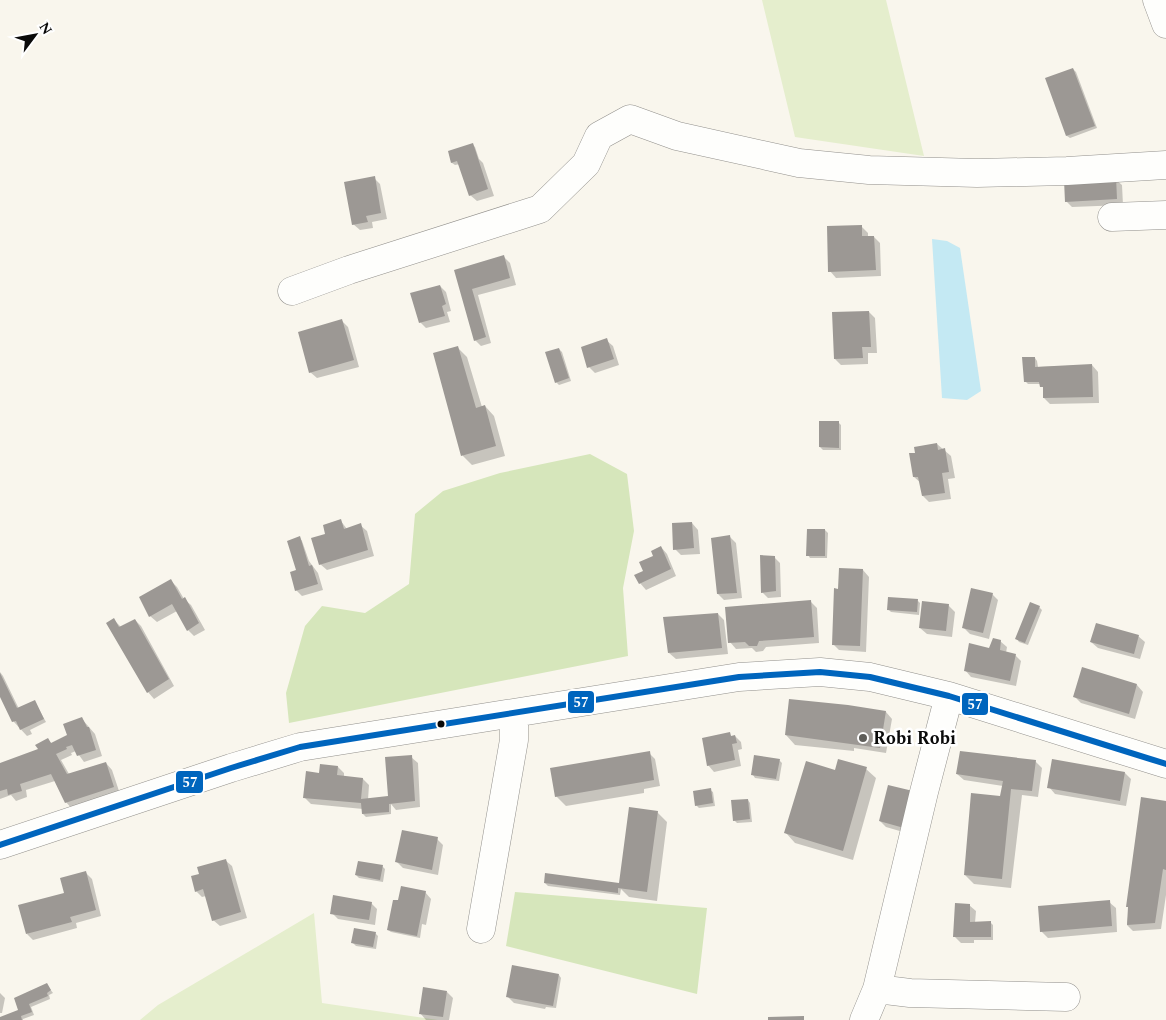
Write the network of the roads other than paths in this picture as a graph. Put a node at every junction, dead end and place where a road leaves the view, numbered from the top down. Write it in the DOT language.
graph roads {
  1 [pos="1157,0"];
  2 [pos="1166,24"];
  3 [pos="1166,165"];
  4 [pos="1166,215"];
  5 [pos="1112,218"];
  6 [pos="292,291"];
  7 [pos="950,696"];
  8 [pos="514,714"];
  9 [pos="1166,764"];
  10 [pos="0,845"];
  11 [pos="481,929"];
  12 [pos="877,989"];
  13 [pos="1066,997"];
  14 [pos="864,1020"];
  1 -- 2 [label="street"];
  3 -- 6 [label="street"];
  4 -- 5 [label="street"];
  7 -- 8 [label="street"];
  7 -- 9 [label="street"];
  7 -- 12 [label="street"];
  8 -- 10 [label="street"];
  8 -- 11 [label="street"];
  12 -- 13 [label="street"];
  12 -- 14 [label="street"];
}
